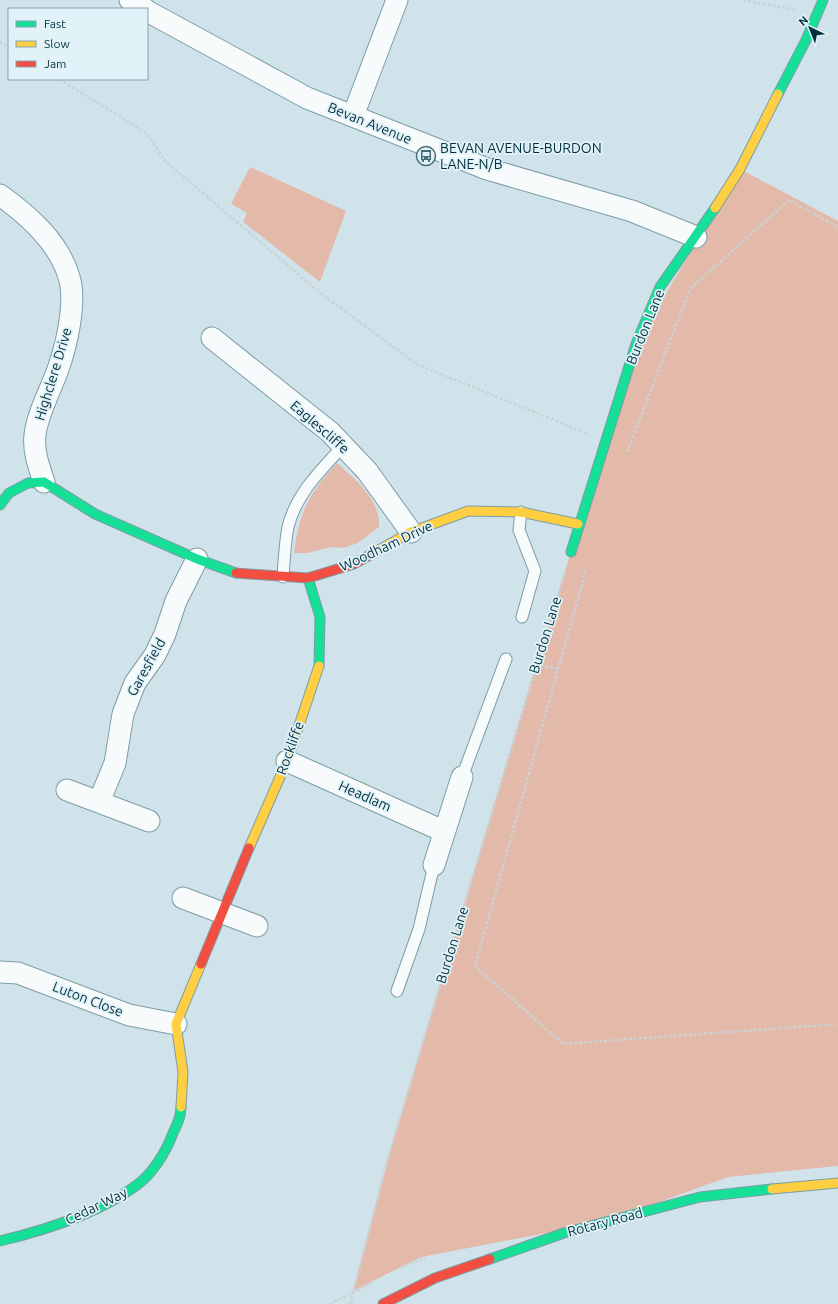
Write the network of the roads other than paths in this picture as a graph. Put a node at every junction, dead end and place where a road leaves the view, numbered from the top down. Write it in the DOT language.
graph roads {
  1 [pos="130,0"];
  2 [pos="397,0"];
  3 [pos="823,0"];
  4 [pos="143,8"];
  5 [pos="148,11"];
  6 [pos="353,116"];
  7 [pos="0,195"];
  8 [pos="696,237"];
  9 [pos="212,338"];
  10 [pos="343,446"];
  11 [pos="44,482"];
  12 [pos="0,505"];
  13 [pos="521,512"];
  14 [pos="578,524"];
  15 [pos="411,532"];
  16 [pos="570,552"];
  17 [pos="197,559"];
  18 [pos="283,577"];
  19 [pos="308,578"];
  20 [pos="522,616"];
  21 [pos="506,660"];
  22 [pos="287,761"];
  23 [pos="462,776"];
  24 [pos="67,790"];
  25 [pos="99,802"];
  26 [pos="149,821"];
  27 [pos="443,831"];
  28 [pos="434,865"];
  29 [pos="183,898"];
  30 [pos="222,912"];
  31 [pos="257,926"];
  32 [pos="0,972"];
  33 [pos="397,991"];
  34 [pos="176,1024"];
  35 [pos="838,1183"];
  36 [pos="0,1242"];
  37 [pos="383,1304"];
  1 -- 4 [label="street, Bevan Avenue"];
  2 -- 6 [label="street"];
  3 -- 8 [label="street, Burdon Lane"];
  5 -- 6 [label="street, Bevan Avenue"];
  6 -- 8 [label="street, Bevan Avenue"];
  7 -- 11 [label="street, Highclere Drive"];
  8 -- 14 [label="street, Burdon Lane"];
  9 -- 10 [label="street, Eaglescliffe"];
  10 -- 15 [label="street, Eaglescliffe"];
  10 -- 18 [label="lane"];
  11 -- 12 [label="street"];
  11 -- 17 [label="street, Woodham Drive"];
  13 -- 14 [label="street, Woodham Drive"];
  13 -- 15 [label="street, Woodham Drive"];
  13 -- 20 [label="lane"];
  14 -- 16 [label="street, Burdon Lane"];
  15 -- 19 [label="street, Woodham Drive"];
  17 -- 18 [label="street, Woodham Drive"];
  17 -- 25 [label="street, Garesfield"];
  18 -- 19 [label="street, Woodham Drive"];
  19 -- 22 [label="street, Rockliffe"];
  21 -- 23 [label="lane"];
  22 -- 27 [label="street, Headlam"];
  22 -- 30 [label="street, Rockliffe"];
  23 -- 27 [label="street"];
  24 -- 25 [label="street"];
  25 -- 26 [label="street"];
  27 -- 28 [label="street"];
  28 -- 33 [label="lane"];
  29 -- 30 [label="street"];
  30 -- 31 [label="street"];
  30 -- 34 [label="street"];
  32 -- 34 [label="street, Luton Close"];
  34 -- 36 [label="street, Cedar Way"];
  35 -- 37 [label="street, Rotary Road"];
}
